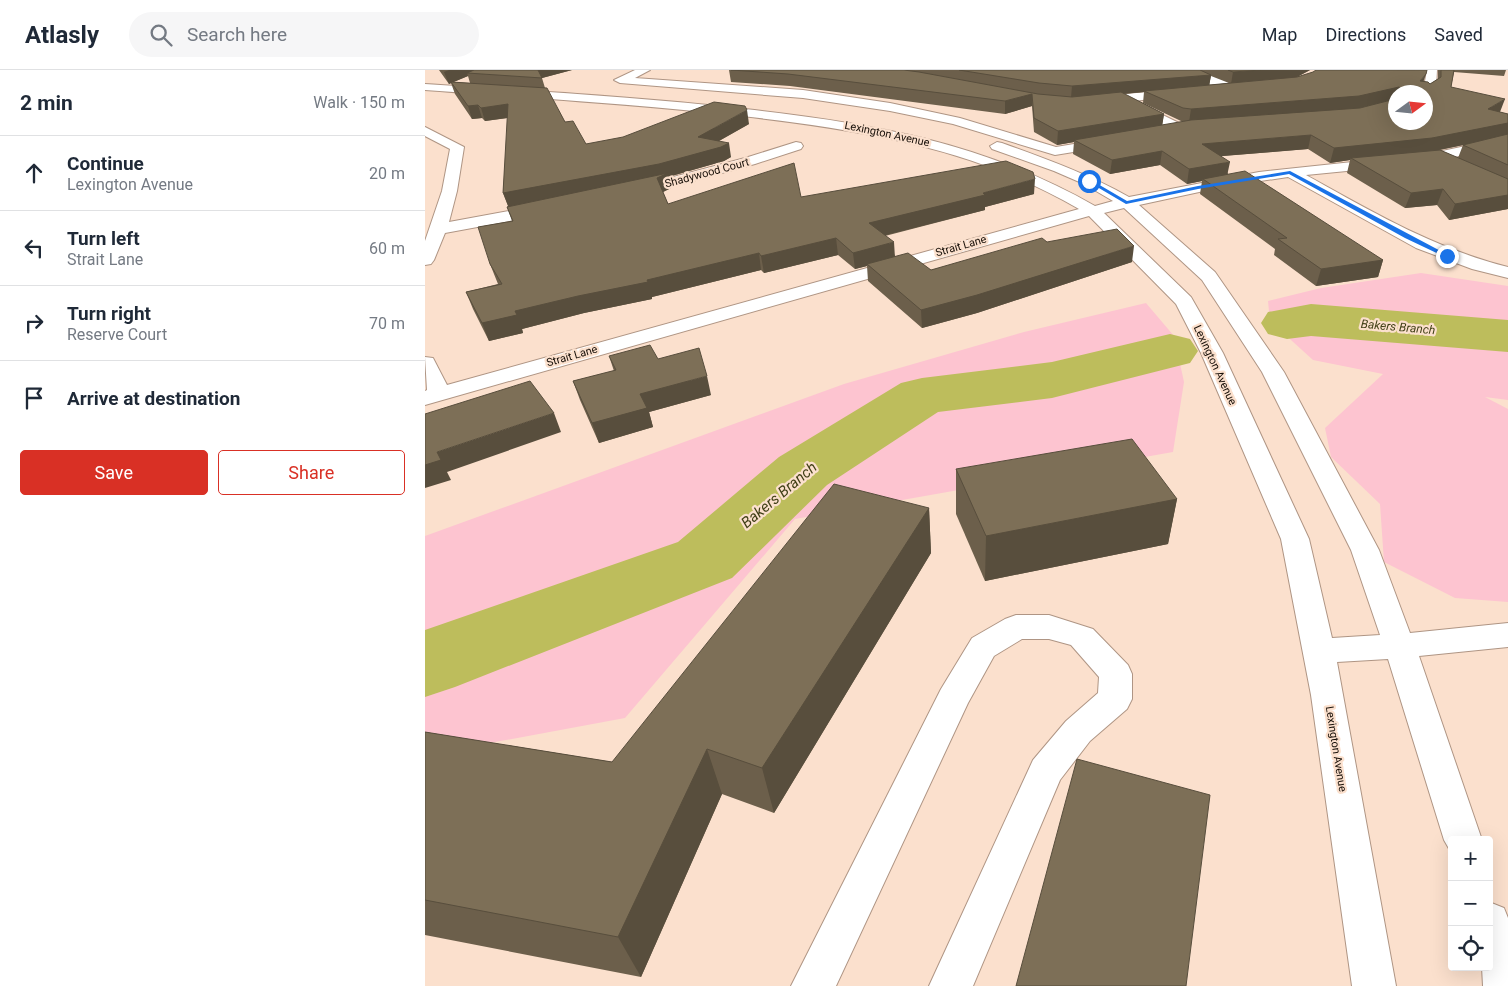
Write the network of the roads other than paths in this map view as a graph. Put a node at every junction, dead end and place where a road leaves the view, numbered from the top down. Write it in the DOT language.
graph roads {
  1 [pos="645,70"];
  2 [pos="1182,70"];
  3 [pos="1432,70"];
  4 [pos="425,76"];
  5 [pos="471,79"];
  6 [pos="1430,85"];
  7 [pos="425,87"];
  8 [pos="447,88"];
  9 [pos="1119,98"];
  10 [pos="425,100"];
  11 [pos="1081,103"];
  12 [pos="1217,126"];
  13 [pos="1189,128"];
  14 [pos="425,131"];
  15 [pos="1161,133"];
  16 [pos="1122,140"];
  17 [pos="1508,141"];
  18 [pos="796,146"];
  19 [pos="1438,158"];
  20 [pos="1464,170"];
  21 [pos="1290,172"];
  22 [pos="622,195"];
  23 [pos="1126,202"];
  24 [pos="565,206"];
  25 [pos="1093,211"];
  26 [pos="440,228"];
  27 [pos="425,260"];
  28 [pos="1508,273"];
  29 [pos="425,363"];
  30 [pos="433,396"];
  31 [pos="1508,635"];
  32 [pos="1400,646"];
  33 [pos="1318,651"];
  34 [pos="1462,836"];
  35 [pos="1490,926"];
  36 [pos="813,986"];
  37 [pos="951,986"];
  38 [pos="1373,986"];
  39 [pos="1505,986"];
  1 -- 16 [label="street"];
  2 -- 9 [label="street"];
  3 -- 6 [label="street"];
  4 -- 5 [label="street, Lexington Avenue"];
  5 -- 8 [label="street"];
  5 -- 23 [label="street, Lexington Avenue"];
  7 -- 8 [label="street, Lexington Avenue"];
  8 -- 10 [label="street"];
  8 -- 25 [label="street, Lexington Avenue"];
  9 -- 11 [label="street"];
  9 -- 13 [label="street"];
  12 -- 13 [label="street"];
  13 -- 15 [label="street"];
  14 -- 26 [label="street"];
  17 -- 19 [label="street, Strait Lane"];
  18 -- 22 [label="street, Shadywood Court"];
  19 -- 20 [label="street"];
  19 -- 21 [label="street, Strait Lane"];
  21 -- 23 [label="street, Strait Lane"];
  21 -- 28 [label="street"];
  23 -- 25 [label="street, Strait Lane"];
  23 -- 32 [label="street, Lexington Avenue"];
  24 -- 26 [label="street"];
  25 -- 30 [label="street, Strait Lane"];
  25 -- 33 [label="street, Lexington Avenue"];
  26 -- 27 [label="street"];
  29 -- 30 [label="street"];
  31 -- 32 [label="street"];
  32 -- 33 [label="street"];
  32 -- 34 [label="street, Lexington Avenue"];
  33 -- 38 [label="street, Lexington Avenue"];
  35 -- 39 [label="street"];
  36 -- 37 [label="street"];
}
